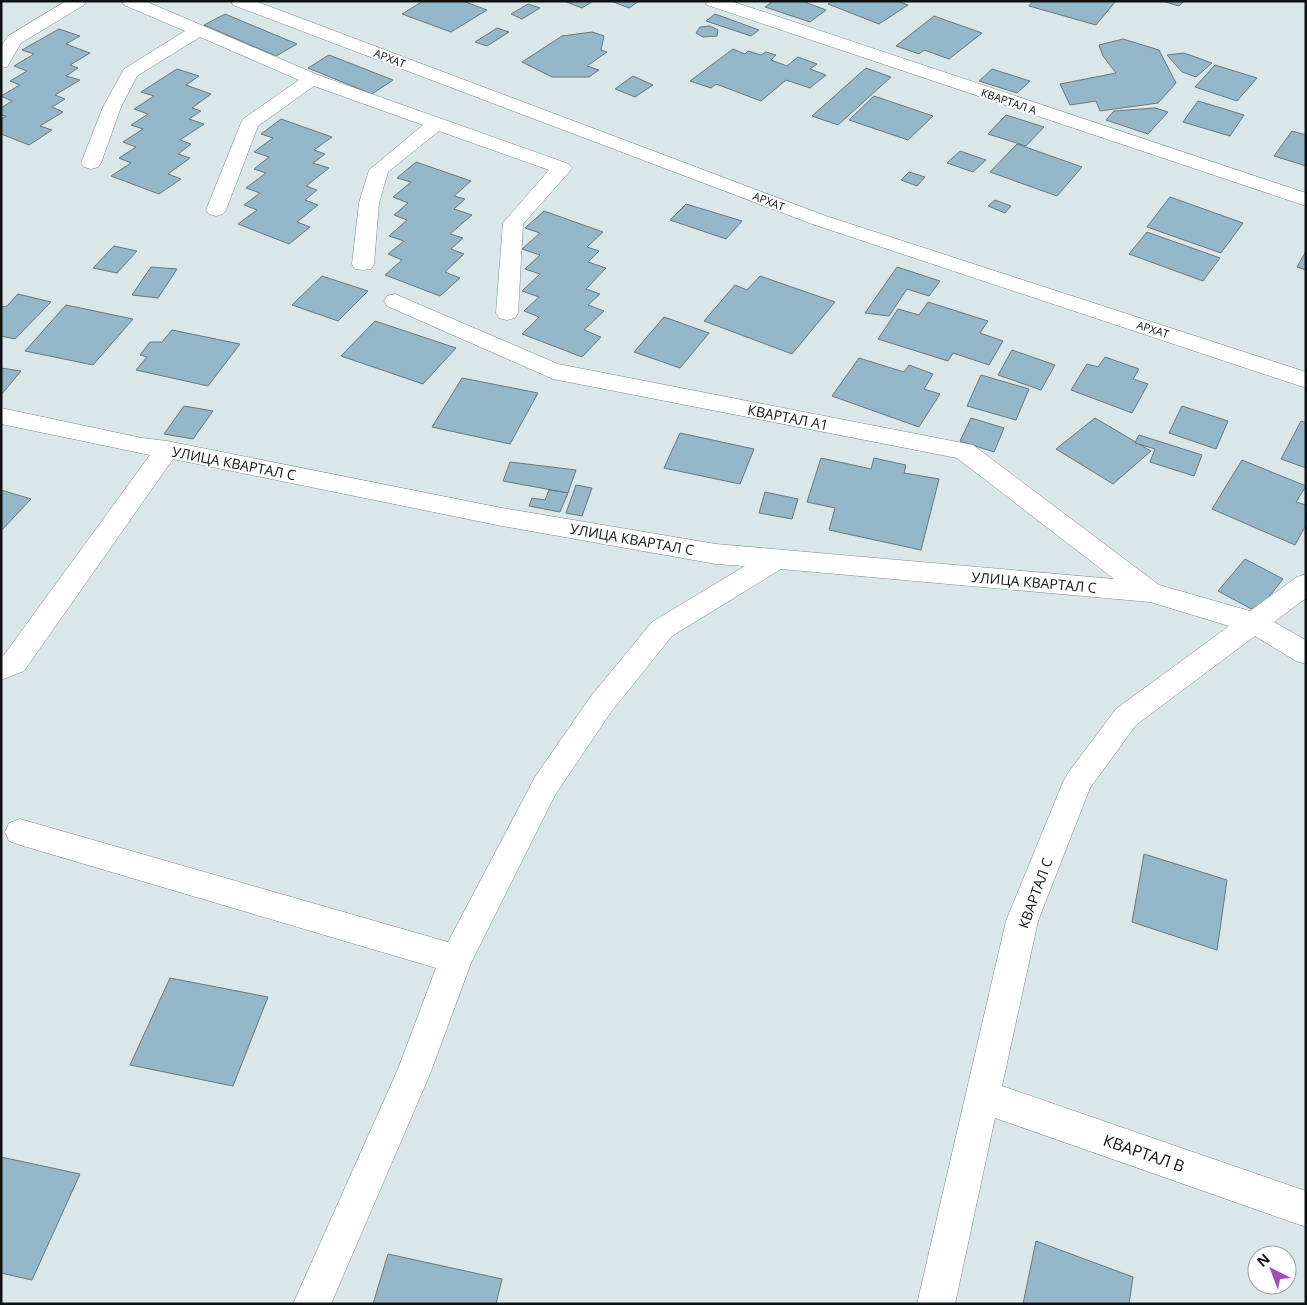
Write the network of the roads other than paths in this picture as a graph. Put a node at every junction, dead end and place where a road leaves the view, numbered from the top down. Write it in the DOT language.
graph roads {
  1 [pos="78,1"];
  2 [pos="130,1"];
  3 [pos="239,1"];
  4 [pos="713,1"];
  5 [pos="199,30"];
  6 [pos="1,63"];
  7 [pos="312,79"];
  8 [pos="437,123"];
  9 [pos="91,164"];
  10 [pos="1306,200"];
  11 [pos="216,210"];
  12 [pos="363,264"];
  13 [pos="395,301"];
  14 [pos="507,313"];
  15 [pos="1306,380"];
  16 [pos="1,416"];
  17 [pos="167,449"];
  18 [pos="777,559"];
  19 [pos="1306,584"];
  20 [pos="1150,592"];
  21 [pos="1260,626"];
  22 [pos="1306,652"];
  23 [pos="1,669"];
  24 [pos="20,832"];
  25 [pos="456,959"];
  26 [pos="983,1097"];
  27 [pos="1306,1209"];
  28 [pos="312,1304"];
  29 [pos="936,1304"];
  1 -- 6 [label="street"];
  2 -- 5 [label="street"];
  3 -- 15 [label="street, АРХАТ"];
  4 -- 10 [label="street, КВАРТАЛ А"];
  5 -- 7 [label="street"];
  5 -- 9 [label="street"];
  7 -- 8 [label="street"];
  7 -- 11 [label="street"];
  8 -- 12 [label="street"];
  8 -- 14 [label="street"];
  13 -- 20 [label="street, КВАРТАЛ А1"];
  16 -- 17 [label="street, УЛИЦА КВАРТАЛ С"];
  17 -- 18 [label="street, УЛИЦА КВАРТАЛ С"];
  17 -- 23 [label="street"];
  18 -- 20 [label="street, УЛИЦА КВАРТАЛ С"];
  18 -- 25 [label="street"];
  19 -- 21 [label="street, КВАРТАЛ С"];
  20 -- 21 [label="street, УЛИЦА КВАРТАЛ С"];
  21 -- 22 [label="street, УЛИЦА КВАРТАЛ С"];
  21 -- 26 [label="street, КВАРТАЛ С"];
  24 -- 25 [label="street"];
  25 -- 28 [label="street"];
  26 -- 27 [label="street, КВАРТАЛ В"];
  26 -- 29 [label="street, КВАРТАЛ С"];
}
